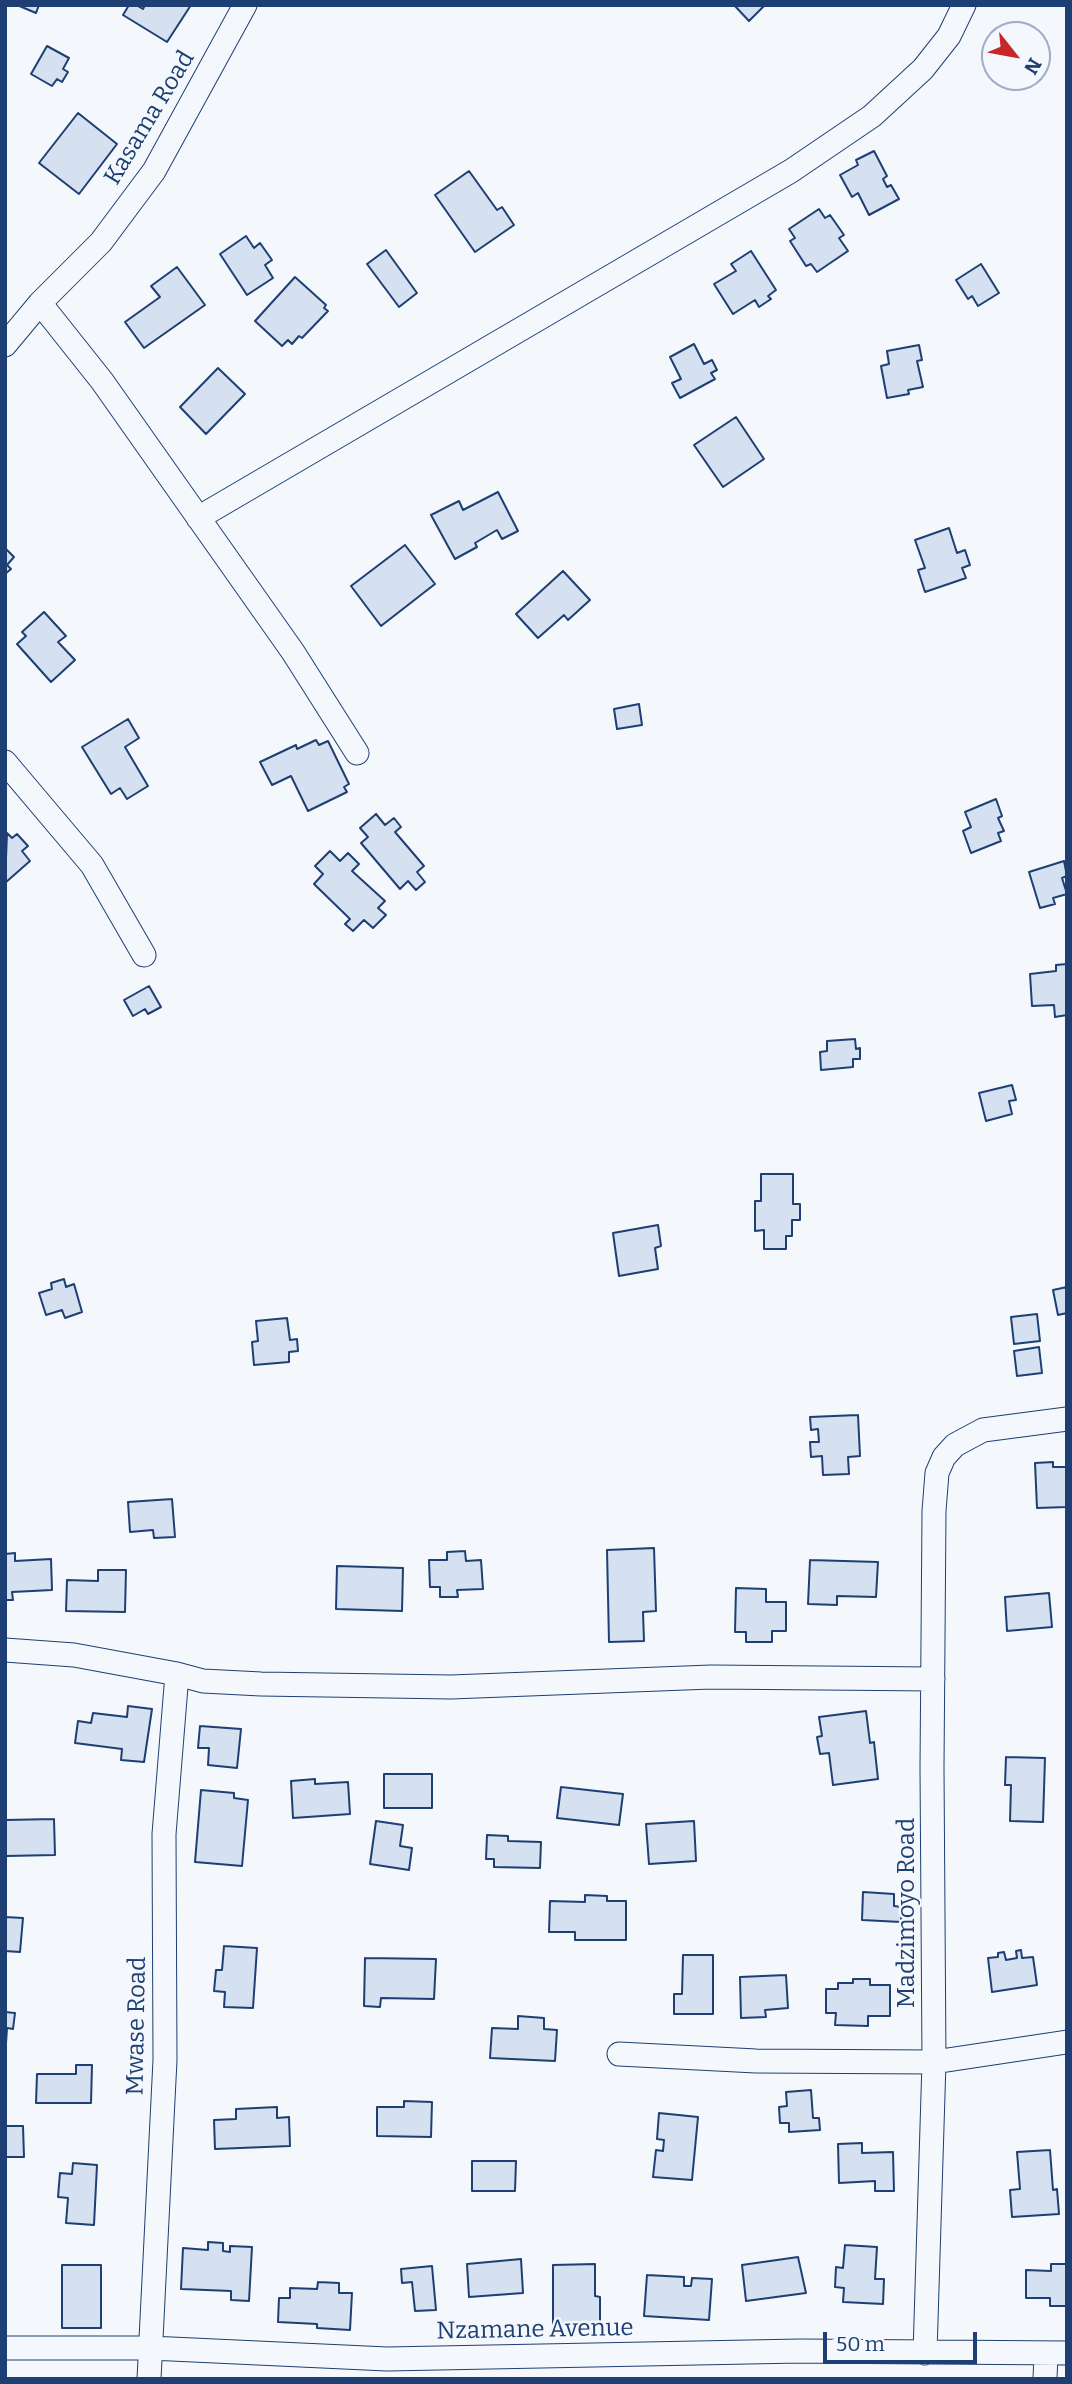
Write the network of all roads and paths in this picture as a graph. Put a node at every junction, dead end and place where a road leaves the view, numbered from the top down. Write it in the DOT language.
graph roads {
  1 [pos="245,5"];
  2 [pos="964,5"];
  3 [pos="40,303"];
  4 [pos="5,345"];
  5 [pos="198,518"];
  6 [pos="357,753"];
  7 [pos="5,762"];
  8 [pos="144,955"];
  9 [pos="1067,1419"];
  10 [pos="5,1650"];
  11 [pos="177,1674"];
  12 [pos="933,1679"];
  13 [pos="1067,2042"];
  14 [pos="619,2054"];
  15 [pos="934,2062"];
  16 [pos="5,2348"];
  17 [pos="150,2348"];
  18 [pos="925,2353"];
  19 [pos="1056,2353"];
  20 [pos="149,2379"];
  21 [pos="1045,2379"];
  1 -- 3 [label="street, Kasama Road"];
  2 -- 5 [label="street"];
  3 -- 4 [label="street, Kasama Road"];
  3 -- 5 [label="street"];
  5 -- 6 [label="street"];
  7 -- 8 [label="street"];
  9 -- 12 [label="street, Madzimoyo Road"];
  10 -- 11 [label="street"];
  11 -- 12 [label="street"];
  11 -- 17 [label="street, Mwase Road"];
  12 -- 15 [label="street, Madzimoyo Road"];
  13 -- 15 [label="street"];
  14 -- 15 [label="street"];
  15 -- 18 [label="street, Madzimoyo Road"];
  16 -- 17 [label="street, Nzamane Avenue"];
  17 -- 18 [label="street, Nzamane Avenue"];
  17 -- 20 [label="street, Mwase Road"];
  18 -- 19 [label="street, Nzamane Avenue"];
  19 -- 21 [label="street"];
}
